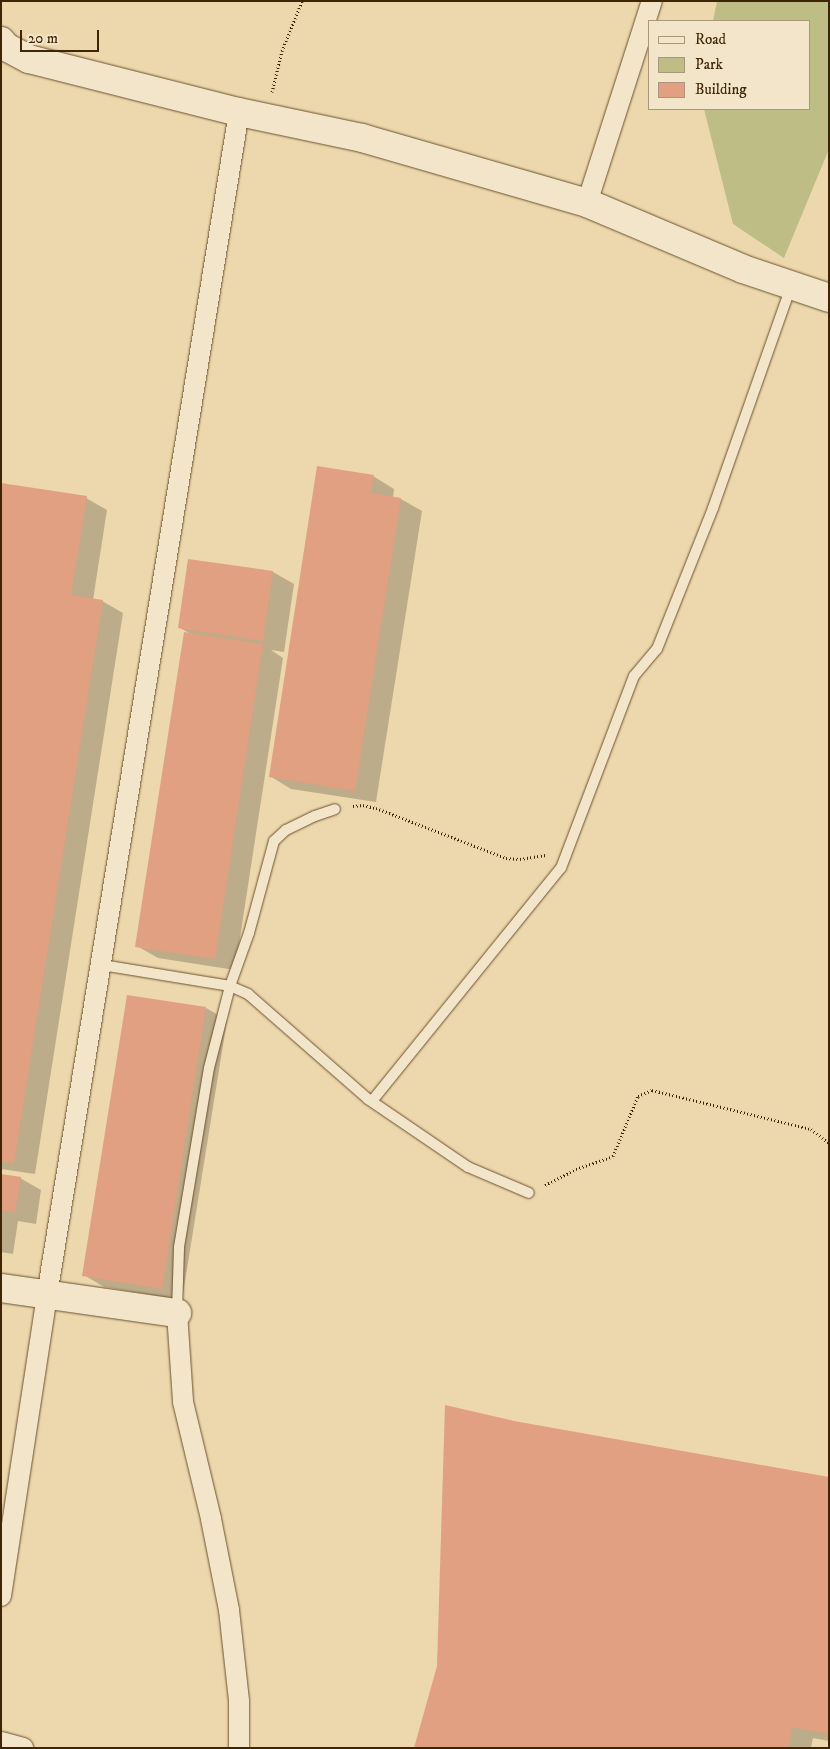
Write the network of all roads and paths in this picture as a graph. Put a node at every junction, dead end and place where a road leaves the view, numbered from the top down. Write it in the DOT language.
graph roads {
  1 [pos="302,1"];
  2 [pos="652,1"];
  3 [pos="1,41"];
  4 [pos="239,112"];
  5 [pos="266,117"];
  6 [pos="587,203"];
  7 [pos="791,285"];
  8 [pos="829,298"];
  9 [pos="335,809"];
  10 [pos="567,852"];
  11 [pos="102,965"];
  12 [pos="230,986"];
  13 [pos="372,1101"];
  14 [pos="829,1144"];
  15 [pos="529,1193"];
  16 [pos="1,1288"];
  17 [pos="48,1295"];
  18 [pos="177,1314"];
  19 [pos="1,1596"];
  20 [pos="1,1742"];
  21 [pos="23,1748"];
  22 [pos="239,1748"];
  1 -- 5 [label="path"];
  2 -- 6 [label="street"];
  3 -- 4 [label="street"];
  4 -- 5 [label="street"];
  4 -- 11 [label="street"];
  5 -- 6 [label="street"];
  6 -- 7 [label="street"];
  7 -- 8 [label="street"];
  7 -- 10 [label="lane"];
  9 -- 10 [label="path"];
  9 -- 12 [label="lane"];
  10 -- 13 [label="lane"];
  11 -- 12 [label="lane"];
  11 -- 17 [label="street"];
  12 -- 13 [label="lane"];
  12 -- 18 [label="lane"];
  13 -- 15 [label="lane"];
  14 -- 15 [label="path"];
  16 -- 17 [label="street"];
  17 -- 18 [label="street"];
  17 -- 19 [label="street"];
  18 -- 22 [label="street"];
  20 -- 21 [label="street"];
}
